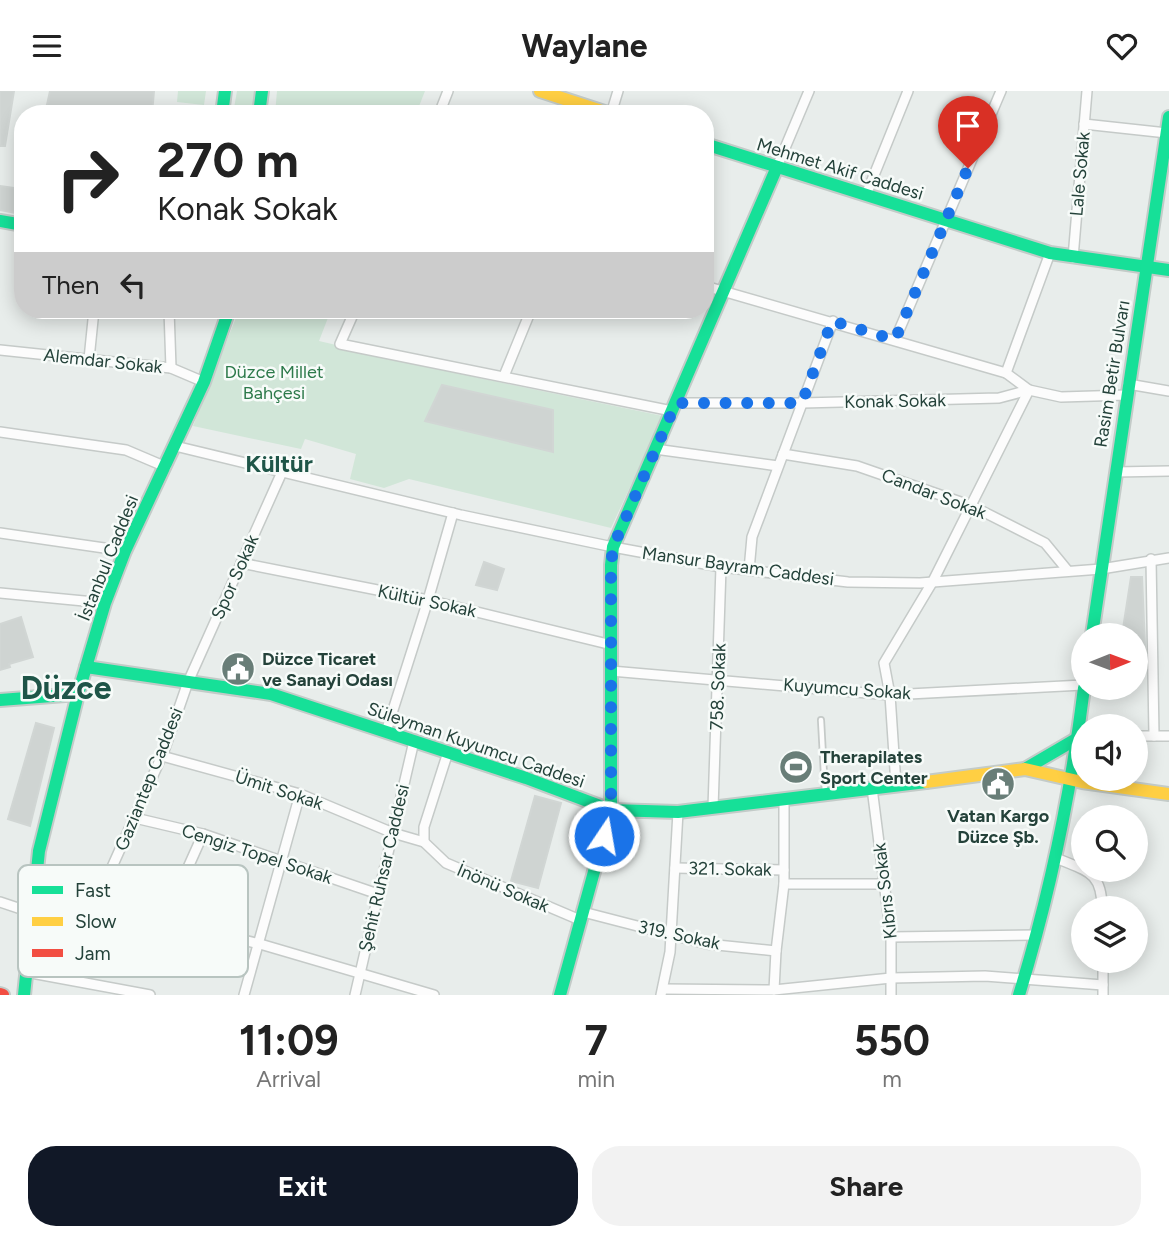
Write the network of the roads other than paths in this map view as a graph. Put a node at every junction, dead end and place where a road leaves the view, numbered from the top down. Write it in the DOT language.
graph roads {
  1 [pos="540,91"];
  2 [pos="809,91"];
  3 [pos="908,91"];
  4 [pos="1001,91"];
  5 [pos="1087,91"];
  6 [pos="583,105"];
  7 [pos="1169,117"];
  8 [pos="1084,124"];
  9 [pos="1167,133"];
  10 [pos="714,147"];
  11 [pos="777,167"];
  12 [pos="866,195"];
  13 [pos="947,220"];
  14 [pos="1050,253"];
  15 [pos="1073,258"];
  16 [pos="1145,268"];
  17 [pos="1169,269"];
  18 [pos="714,288"];
  19 [pos="724,291"];
  20 [pos="714,314"];
  21 [pos="93,319"];
  22 [pos="169,319"];
  23 [pos="226,319"];
  24 [pos="351,319"];
  25 [pos="527,319"];
  26 [pos="712,319"];
  27 [pos="832,321"];
  28 [pos="895,340"];
  29 [pos="0,350"];
  30 [pos="89,359"];
  31 [pos="171,368"];
  32 [pos="1006,373"];
  33 [pos="505,376"];
  34 [pos="204,382"];
  35 [pos="1029,390"];
  36 [pos="1128,390"];
  37 [pos="1169,391"];
  38 [pos="802,403"];
  39 [pos="674,407"];
  40 [pos="0,432"];
  41 [pos="175,446"];
  42 [pos="655,449"];
  43 [pos="783,454"];
  44 [pos="778,466"];
  45 [pos="166,467"];
  46 [pos="1169,471"];
  47 [pos="282,472"];
  48 [pos="1115,472"];
  49 [pos="972,506"];
  50 [pos="453,513"];
  51 [pos="0,533"];
  52 [pos="613,547"];
  53 [pos="125,551"];
  54 [pos="1169,558"];
  55 [pos="1151,559"];
  56 [pos="241,563"];
  57 [pos="721,567"];
  58 [pos="1101,569"];
  59 [pos="748,570"];
  60 [pos="1068,571"];
  61 [pos="933,581"];
  62 [pos="0,593"];
  63 [pos="428,600"];
  64 [pos="105,603"];
  65 [pos="1094,623"];
  66 [pos="612,645"];
  67 [pos="86,667"];
  68 [pos="611,671"];
  69 [pos="718,679"];
  70 [pos="188,682"];
  71 [pos="1071,688"];
  72 [pos="78,694"];
  73 [pos="890,695"];
  74 [pos="0,700"];
  75 [pos="821,720"];
  76 [pos="386,732"];
  77 [pos="1148,736"];
  78 [pos="1154,736"];
  79 [pos="1169,736"];
  80 [pos="414,741"];
  81 [pos="1071,744"];
  82 [pos="448,752"];
  83 [pos="162,757"];
  84 [pos="1025,769"];
  85 [pos="1071,780"];
  86 [pos="896,785"];
  87 [pos="872,788"];
  88 [pos="1148,791"];
  89 [pos="300,794"];
  90 [pos="1169,794"];
  91 [pos="825,795"];
  92 [pos="784,801"];
  93 [pos="713,808"];
  94 [pos="611,810"];
  95 [pos="678,811"];
  96 [pos="135,818"];
  97 [pos="393,833"];
  98 [pos="203,835"];
  99 [pos="424,842"];
  100 [pos="1056,858"];
  101 [pos="283,860"];
  102 [pos="38,865"];
  103 [pos="113,865"];
  104 [pos="190,865"];
  105 [pos="675,868"];
  106 [pos="784,870"];
  107 [pos="784,884"];
  108 [pos="885,884"];
  109 [pos="378,894"];
  110 [pos="1102,896"];
  111 [pos="0,902"];
  112 [pos="18,907"];
  113 [pos="582,916"];
  114 [pos="671,935"];
  115 [pos="1037,935"];
  116 [pos="891,936"];
  117 [pos="248,941"];
  118 [pos="260,944"];
  119 [pos="776,951"];
  120 [pos="360,975"];
  121 [pos="26,977"];
  122 [pos="53,977"];
  123 [pos="891,978"];
  124 [pos="1025,978"];
  125 [pos="1103,990"];
  126 [pos="662,992"];
  127 [pos="774,993"];
  128 [pos="144,994"];
  129 [pos="24,995"];
  130 [pos="244,995"];
  131 [pos="355,995"];
  132 [pos="434,995"];
  133 [pos="560,995"];
  134 [pos="891,995"];
  135 [pos="1019,995"];
  1 -- 6 [label="main road"];
  2 -- 11 [label="street"];
  3 -- 12 [label="street"];
  4 -- 13 [label="street"];
  5 -- 8 [label="street, Lale Sokak"];
  7 -- 9 [label="main road, Rasim Betir Bulvarı"];
  8 -- 9 [label="street"];
  8 -- 15 [label="street, Lale Sokak"];
  9 -- 16 [label="main road, Rasim Betir Bulvarı"];
  10 -- 11 [label="main road, Mehmet Akif Caddesi"];
  11 -- 12 [label="main road, Mehmet Akif Caddesi"];
  11 -- 19 [label="main road"];
  12 -- 13 [label="main road, Mehmet Akif Caddesi"];
  13 -- 14 [label="main road, Mehmet Akif Caddesi"];
  13 -- 28 [label="street"];
  14 -- 15 [label="main road, Mehmet Akif Caddesi"];
  14 -- 32 [label="street"];
  15 -- 16 [label="main road, Mehmet Akif Caddesi"];
  16 -- 17 [label="main road, Mehmet Akif Caddesi"];
  16 -- 36 [label="main road, Rasim Betir Bulvarı"];
  18 -- 19 [label="street"];
  19 -- 20 [label="main road"];
  19 -- 27 [label="street"];
  21 -- 30 [label="street"];
  22 -- 31 [label="street"];
  23 -- 34 [label="main road, İstanbul Caddesi"];
  24 -- 33 [label="street, Konak Sokak"];
  25 -- 33 [label="street"];
  26 -- 39 [label="main road"];
  27 -- 28 [label="street"];
  27 -- 38 [label="street"];
  28 -- 32 [label="street"];
  29 -- 30 [label="street, Alemdar Sokak"];
  30 -- 31 [label="street, Alemdar Sokak"];
  31 -- 34 [label="street, Alemdar Sokak"];
  32 -- 35 [label="street"];
  33 -- 39 [label="street, Konak Sokak"];
  34 -- 41 [label="main road, İstanbul Caddesi"];
  35 -- 36 [label="street"];
  35 -- 38 [label="street, Konak Sokak"];
  35 -- 49 [label="street"];
  36 -- 37 [label="street"];
  36 -- 48 [label="main road, Rasim Betir Bulvarı"];
  38 -- 39 [label="street, Konak Sokak"];
  38 -- 43 [label="street"];
  39 -- 42 [label="main road"];
  40 -- 45 [label="street"];
  41 -- 45 [label="main road, İstanbul Caddesi"];
  41 -- 47 [label="street, Mansur Bayram Caddesi"];
  42 -- 44 [label="street"];
  42 -- 52 [label="main road"];
  43 -- 44 [label="street"];
  43 -- 49 [label="street, Candar Sokak"];
  44 -- 59 [label="street"];
  45 -- 53 [label="main road, İstanbul Caddesi"];
  46 -- 48 [label="street"];
  47 -- 50 [label="street, Mansur Bayram Caddesi"];
  47 -- 56 [label="street, Spor Sokak"];
  48 -- 58 [label="main road, Rasim Betir Bulvarı"];
  49 -- 60 [label="street, Candar Sokak"];
  49 -- 61 [label="street"];
  50 -- 52 [label="street, Mansur Bayram Caddesi"];
  50 -- 63 [label="street"];
  51 -- 53 [label="street"];
  52 -- 57 [label="street, Mansur Bayram Caddesi"];
  52 -- 66 [label="main road"];
  53 -- 64 [label="main road, İstanbul Caddesi"];
  54 -- 55 [label="street, Mansur Bayram Caddesi"];
  55 -- 58 [label="street, Mansur Bayram Caddesi"];
  55 -- 78 [label="street"];
  56 -- 63 [label="street, Kültür Sokak"];
  56 -- 70 [label="street, Spor Sokak"];
  57 -- 59 [label="street, Mansur Bayram Caddesi"];
  57 -- 69 [label="street, 758. Sokak"];
  58 -- 60 [label="street, Mansur Bayram Caddesi"];
  58 -- 65 [label="main road, Rasim Betir Bulvarı"];
  59 -- 61 [label="street, Mansur Bayram Caddesi"];
  60 -- 61 [label="street, Mansur Bayram Caddesi"];
  61 -- 73 [label="street"];
  62 -- 64 [label="street"];
  63 -- 66 [label="street, Kültür Sokak"];
  63 -- 76 [label="street"];
  64 -- 67 [label="main road, İstanbul Caddesi"];
  66 -- 68 [label="main road"];
  67 -- 70 [label="main road, Süleyman Kuyumcu Caddesi"];
  67 -- 72 [label="main road, İstanbul Caddesi"];
  68 -- 69 [label="street, Kuyumcu Sokak"];
  68 -- 94 [label="main road"];
  69 -- 73 [label="street, Kuyumcu Sokak"];
  69 -- 93 [label="street, 758. Sokak"];
  70 -- 76 [label="main road, Süleyman Kuyumcu Caddesi"];
  70 -- 83 [label="street, Gaziantep Caddesi"];
  71 -- 73 [label="street, Kuyumcu Sokak"];
  72 -- 74 [label="main road"];
  72 -- 102 [label="main road, İstanbul Caddesi"];
  73 -- 86 [label="street"];
  75 -- 91 [label="lane"];
  76 -- 80 [label="main road, Süleyman Kuyumcu Caddesi"];
  77 -- 78 [label="street"];
  78 -- 79 [label="street"];
  80 -- 82 [label="main road, Süleyman Kuyumcu Caddesi"];
  80 -- 97 [label="street, Şehit Ruhsar Caddesi"];
  81 -- 84 [label="main road"];
  82 -- 94 [label="main road, Süleyman Kuyumcu Caddesi"];
  82 -- 99 [label="street"];
  83 -- 89 [label="street, Ümit Sokak"];
  83 -- 96 [label="street, Gaziantep Caddesi"];
  84 -- 85 [label="main road"];
  84 -- 86 [label="main road, Süleyman Kuyumcu Caddesi"];
  85 -- 100 [label="main road"];
  86 -- 87 [label="main road, Süleyman Kuyumcu Caddesi"];
  87 -- 91 [label="main road, Süleyman Kuyumcu Caddesi"];
  87 -- 108 [label="street, Kıbrıs Sokak"];
  88 -- 90 [label="main road"];
  89 -- 97 [label="street, Ümit Sokak"];
  89 -- 101 [label="street"];
  91 -- 92 [label="main road, Süleyman Kuyumcu Caddesi"];
  92 -- 93 [label="main road, Süleyman Kuyumcu Caddesi"];
  92 -- 106 [label="street"];
  93 -- 95 [label="main road, Süleyman Kuyumcu Caddesi"];
  94 -- 95 [label="main road, Süleyman Kuyumcu Caddesi"];
  94 -- 113 [label="main road"];
  95 -- 105 [label="street"];
  96 -- 98 [label="street, Cengiz Topel Sokak"];
  96 -- 103 [label="street, Gaziantep Caddesi"];
  97 -- 99 [label="street, İnönü Sokak"];
  97 -- 109 [label="street, Şehit Ruhsar Caddesi"];
  98 -- 101 [label="street, Cengiz Topel Sokak"];
  98 -- 104 [label="street"];
  99 -- 113 [label="street, İnönü Sokak"];
  100 -- 110 [label="street"];
  100 -- 115 [label="main road"];
  101 -- 109 [label="street, Cengiz Topel Sokak"];
  101 -- 118 [label="street"];
  105 -- 106 [label="street, 321. Sokak"];
  105 -- 114 [label="street"];
  106 -- 107 [label="street"];
  107 -- 108 [label="street"];
  107 -- 119 [label="street"];
  108 -- 116 [label="street, Kıbrıs Sokak"];
  109 -- 120 [label="street, Şehit Ruhsar Caddesi"];
  111 -- 112 [label="street"];
  113 -- 114 [label="street, 319. Sokak"];
  113 -- 133 [label="main road"];
  114 -- 119 [label="street, 319. Sokak"];
  114 -- 126 [label="street"];
  115 -- 116 [label="street"];
  115 -- 124 [label="main road"];
  116 -- 123 [label="street, Kıbrıs Sokak"];
  117 -- 118 [label="street"];
  118 -- 120 [label="street"];
  118 -- 130 [label="street"];
  119 -- 127 [label="street"];
  120 -- 131 [label="street, Şehit Ruhsar Caddesi"];
  120 -- 132 [label="street"];
  121 -- 129 [label="main road, İstanbul Caddesi"];
  122 -- 128 [label="street"];
  123 -- 124 [label="street"];
  123 -- 127 [label="street"];
  123 -- 134 [label="street, Kıbrıs Sokak"];
  124 -- 125 [label="street"];
  124 -- 135 [label="main road"];
  126 -- 127 [label="street"];
}
